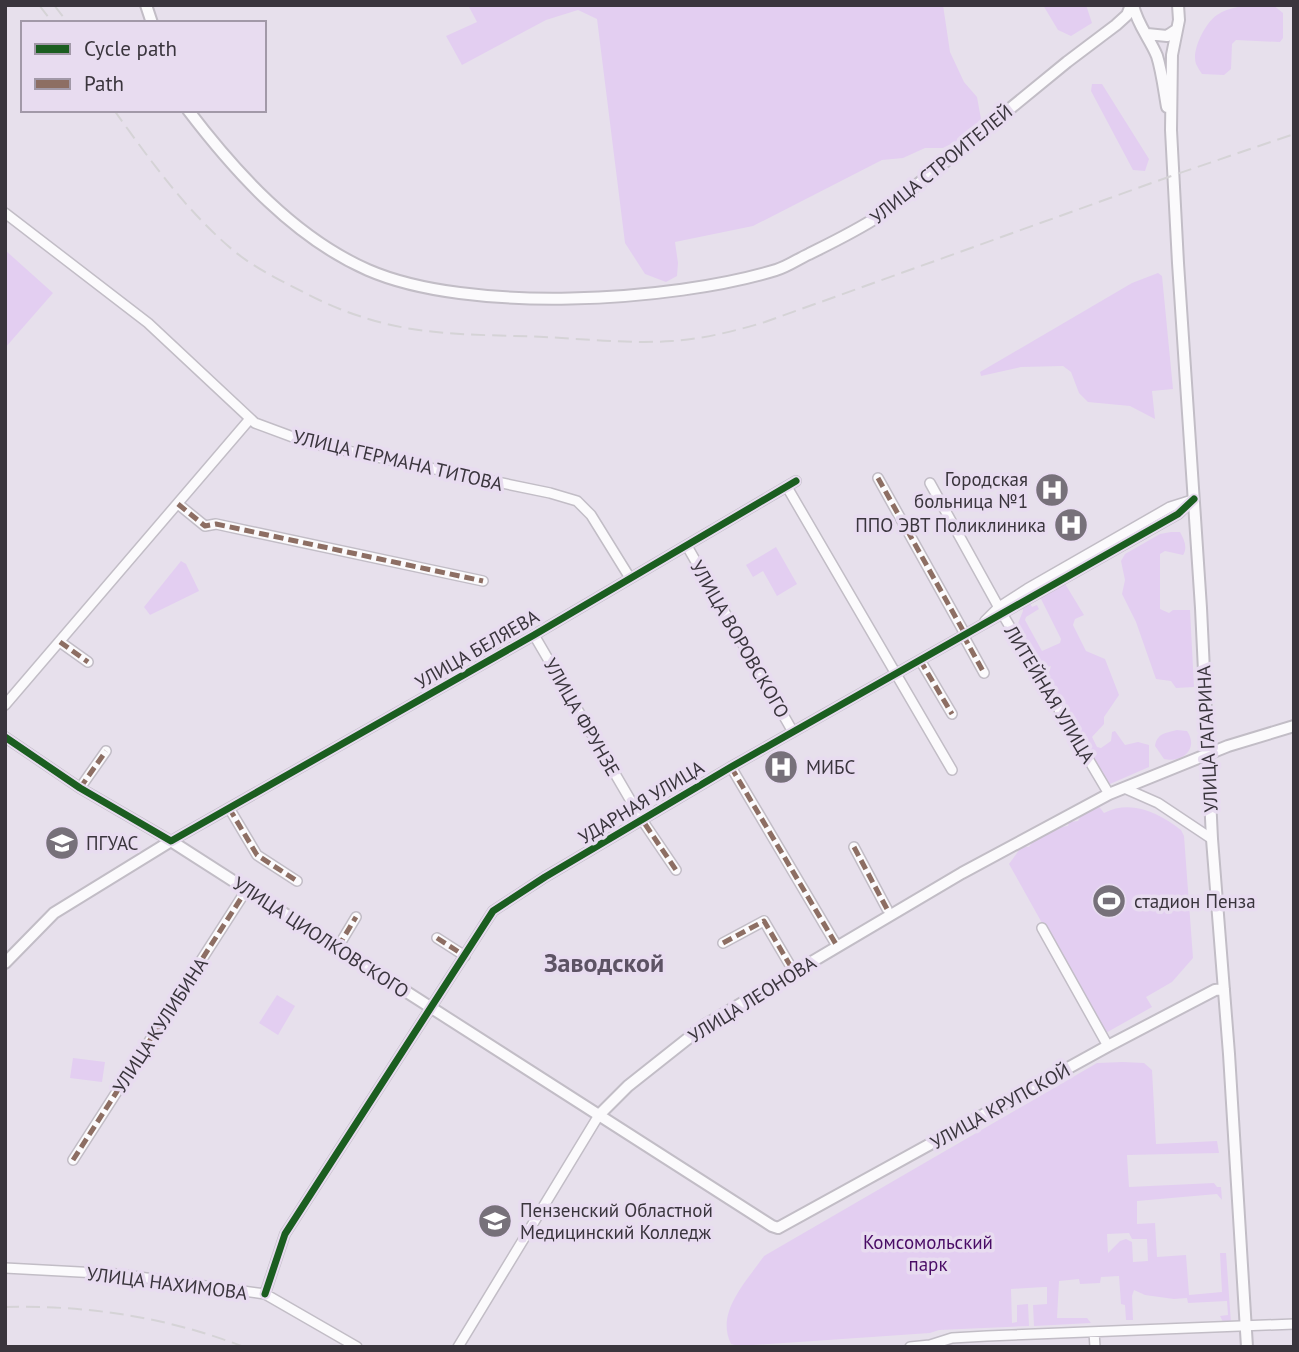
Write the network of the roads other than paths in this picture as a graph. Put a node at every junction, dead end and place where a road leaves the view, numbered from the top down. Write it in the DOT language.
graph roads {
  1 [pos="1132,5"];
  2 [pos="1178,5"];
  3 [pos="1116,25"];
  4 [pos="1176,30"];
  5 [pos="1145,31"];
  6 [pos="190,112"];
  7 [pos="1171,130"];
  8 [pos="5,213"];
  9 [pos="249,420"];
  10 [pos="878,478"];
  11 [pos="930,483"];
  12 [pos="1194,499"];
  13 [pos="178,504"];
  14 [pos="687,546"];
  15 [pos="630,578"];
  16 [pos="483,581"];
  17 [pos="1001,611"];
  18 [pos="964,634"];
  19 [pos="534,635"];
  20 [pos="60,642"];
  21 [pos="920,660"];
  22 [pos="88,662"];
  23 [pos="897,673"];
  24 [pos="984,673"];
  25 [pos="5,705"];
  26 [pos="952,714"];
  27 [pos="1294,726"];
  28 [pos="793,732"];
  29 [pos="5,737"];
  30 [pos="106,751"];
  31 [pos="1207,754"];
  32 [pos="731,767"];
  33 [pos="952,770"];
  34 [pos="80,788"];
  35 [pos="1117,790"];
  36 [pos="229,808"];
  37 [pos="642,820"];
  38 [pos="1212,839"];
  39 [pos="171,841"];
  40 [pos="854,847"];
  41 [pos="676,870"];
  42 [pos="297,881"];
  43 [pos="247,889"];
  44 [pos="887,909"];
  45 [pos="356,917"];
  46 [pos="1042,928"];
  47 [pos="437,938"];
  48 [pos="723,943"];
  49 [pos="837,946"];
  50 [pos="338,947"];
  51 [pos="465,956"];
  52 [pos="5,963"];
  53 [pos="794,972"];
  54 [pos="1224,989"];
  55 [pos="432,1007"];
  56 [pos="1108,1046"];
  57 [pos="599,1115"];
  58 [pos="73,1160"];
  59 [pos="778,1228"];
  60 [pos="5,1268"];
  61 [pos="265,1294"];
  62 [pos="1294,1324"];
  63 [pos="1246,1327"];
  64 [pos="1094,1332"];
  65 [pos="356,1347"];
  66 [pos="458,1347"];
  67 [pos="910,1347"];
  68 [pos="1095,1347"];
  69 [pos="1247,1347"];
  1 -- 3 [label="main road, УЛИЦА СТРОИТЕЛЕЙ"];
  1 -- 5 [label="main road"];
  2 -- 4 [label="main road"];
  3 -- 5 [label="main road"];
  3 -- 6 [label="main road, УЛИЦА СТРОИТЕЛЕЙ"];
  4 -- 5 [label="main road"];
  4 -- 7 [label="main road"];
  5 -- 7 [label="main road"];
  7 -- 12 [label="main road, УЛИЦА ГАГАРИНА"];
  8 -- 9 [label="street"];
  9 -- 13 [label="street"];
  9 -- 15 [label="street, УЛИЦА ГЕРМАНА ТИТОВА"];
  10 -- 18 [label="street"];
  11 -- 17 [label="street, ЛИТЕЙНАЯ УЛИЦА"];
  12 -- 17 [label="street, УДАРНАЯ УЛИЦА"];
  12 -- 31 [label="main road, УЛИЦА ГАГАРИНА"];
  13 -- 16 [label="street"];
  13 -- 20 [label="street"];
  14 -- 15 [label="street, УЛИЦА БЕЛЯЕВА"];
  14 -- 23 [label="street, УЛИЦА БЕЛЯЕВА"];
  14 -- 28 [label="street, УЛИЦА ВОРОВСКОГО"];
  15 -- 19 [label="street, УЛИЦА БЕЛЯЕВА"];
  17 -- 18 [label="street, УДАРНАЯ УЛИЦА"];
  17 -- 35 [label="street, ЛИТЕЙНАЯ УЛИЦА"];
  18 -- 21 [label="street, УДАРНАЯ УЛИЦА"];
  18 -- 24 [label="street"];
  19 -- 36 [label="street, УЛИЦА БЕЛЯЕВА"];
  19 -- 37 [label="street, УЛИЦА ФРУНЗЕ"];
  20 -- 22 [label="street"];
  20 -- 25 [label="street"];
  21 -- 23 [label="street, УДАРНАЯ УЛИЦА"];
  21 -- 26 [label="street"];
  23 -- 28 [label="street, УДАРНАЯ УЛИЦА"];
  23 -- 33 [label="street"];
  27 -- 31 [label="main road, УЛИЦА ЛЕОНОВА"];
  28 -- 32 [label="street, УДАРНАЯ УЛИЦА"];
  29 -- 34 [label="street, УЛИЦА ЦИОЛКОВСКОГО"];
  30 -- 34 [label="street"];
  31 -- 35 [label="main road, УЛИЦА ЛЕОНОВА"];
  31 -- 38 [label="main road, УЛИЦА ГАГАРИНА"];
  32 -- 37 [label="street, УДАРНАЯ УЛИЦА"];
  32 -- 49 [label="street"];
  34 -- 39 [label="street, УЛИЦА ЦИОЛКОВСКОГО"];
  35 -- 38 [label="street"];
  35 -- 49 [label="main road, УЛИЦА ЛЕОНОВА"];
  36 -- 39 [label="street, УЛИЦА БЕЛЯЕВА"];
  36 -- 42 [label="street"];
  37 -- 41 [label="street, УЛИЦА ФРУНЗЕ"];
  37 -- 51 [label="street, УДАРНАЯ УЛИЦА"];
  38 -- 54 [label="main road, УЛИЦА ГАГАРИНА"];
  39 -- 43 [label="main road, УЛИЦА ЦИОЛКОВСКОГО"];
  39 -- 52 [label="main road, УЛИЦА БЕЛЯЕВА"];
  40 -- 44 [label="street"];
  43 -- 50 [label="main road, УЛИЦА ЦИОЛКОВСКОГО"];
  43 -- 58 [label="street, УЛИЦА КУЛИБИНА"];
  45 -- 50 [label="street"];
  46 -- 56 [label="street"];
  47 -- 51 [label="street"];
  48 -- 53 [label="street"];
  49 -- 53 [label="main road, УЛИЦА ЛЕОНОВА"];
  50 -- 55 [label="main road, УЛИЦА ЦИОЛКОВСКОГО"];
  51 -- 55 [label="street, УДАРНАЯ УЛИЦА"];
  53 -- 57 [label="main road, УЛИЦА ЛЕОНОВА"];
  54 -- 56 [label="main road, УЛИЦА КРУПСКОЙ"];
  54 -- 63 [label="main road, УЛИЦА ГАГАРИНА"];
  55 -- 57 [label="main road, УЛИЦА ЦИОЛКОВСКОГО"];
  55 -- 61 [label="street, УДАРНАЯ УЛИЦА"];
  56 -- 59 [label="main road, УЛИЦА КРУПСКОЙ"];
  57 -- 59 [label="main road, УЛИЦА ЦИОЛКОВСКОГО"];
  57 -- 66 [label="street, УЛИЦА ЛЕОНОВА"];
  60 -- 61 [label="street, УЛИЦА НАХИМОВА"];
  61 -- 65 [label="street, УЛИЦА НАХИМОВА"];
  62 -- 63 [label="street"];
  63 -- 64 [label="street"];
  63 -- 69 [label="main road, УЛИЦА ГАГАРИНА"];
  64 -- 67 [label="street"];
  64 -- 68 [label="street"];
}
